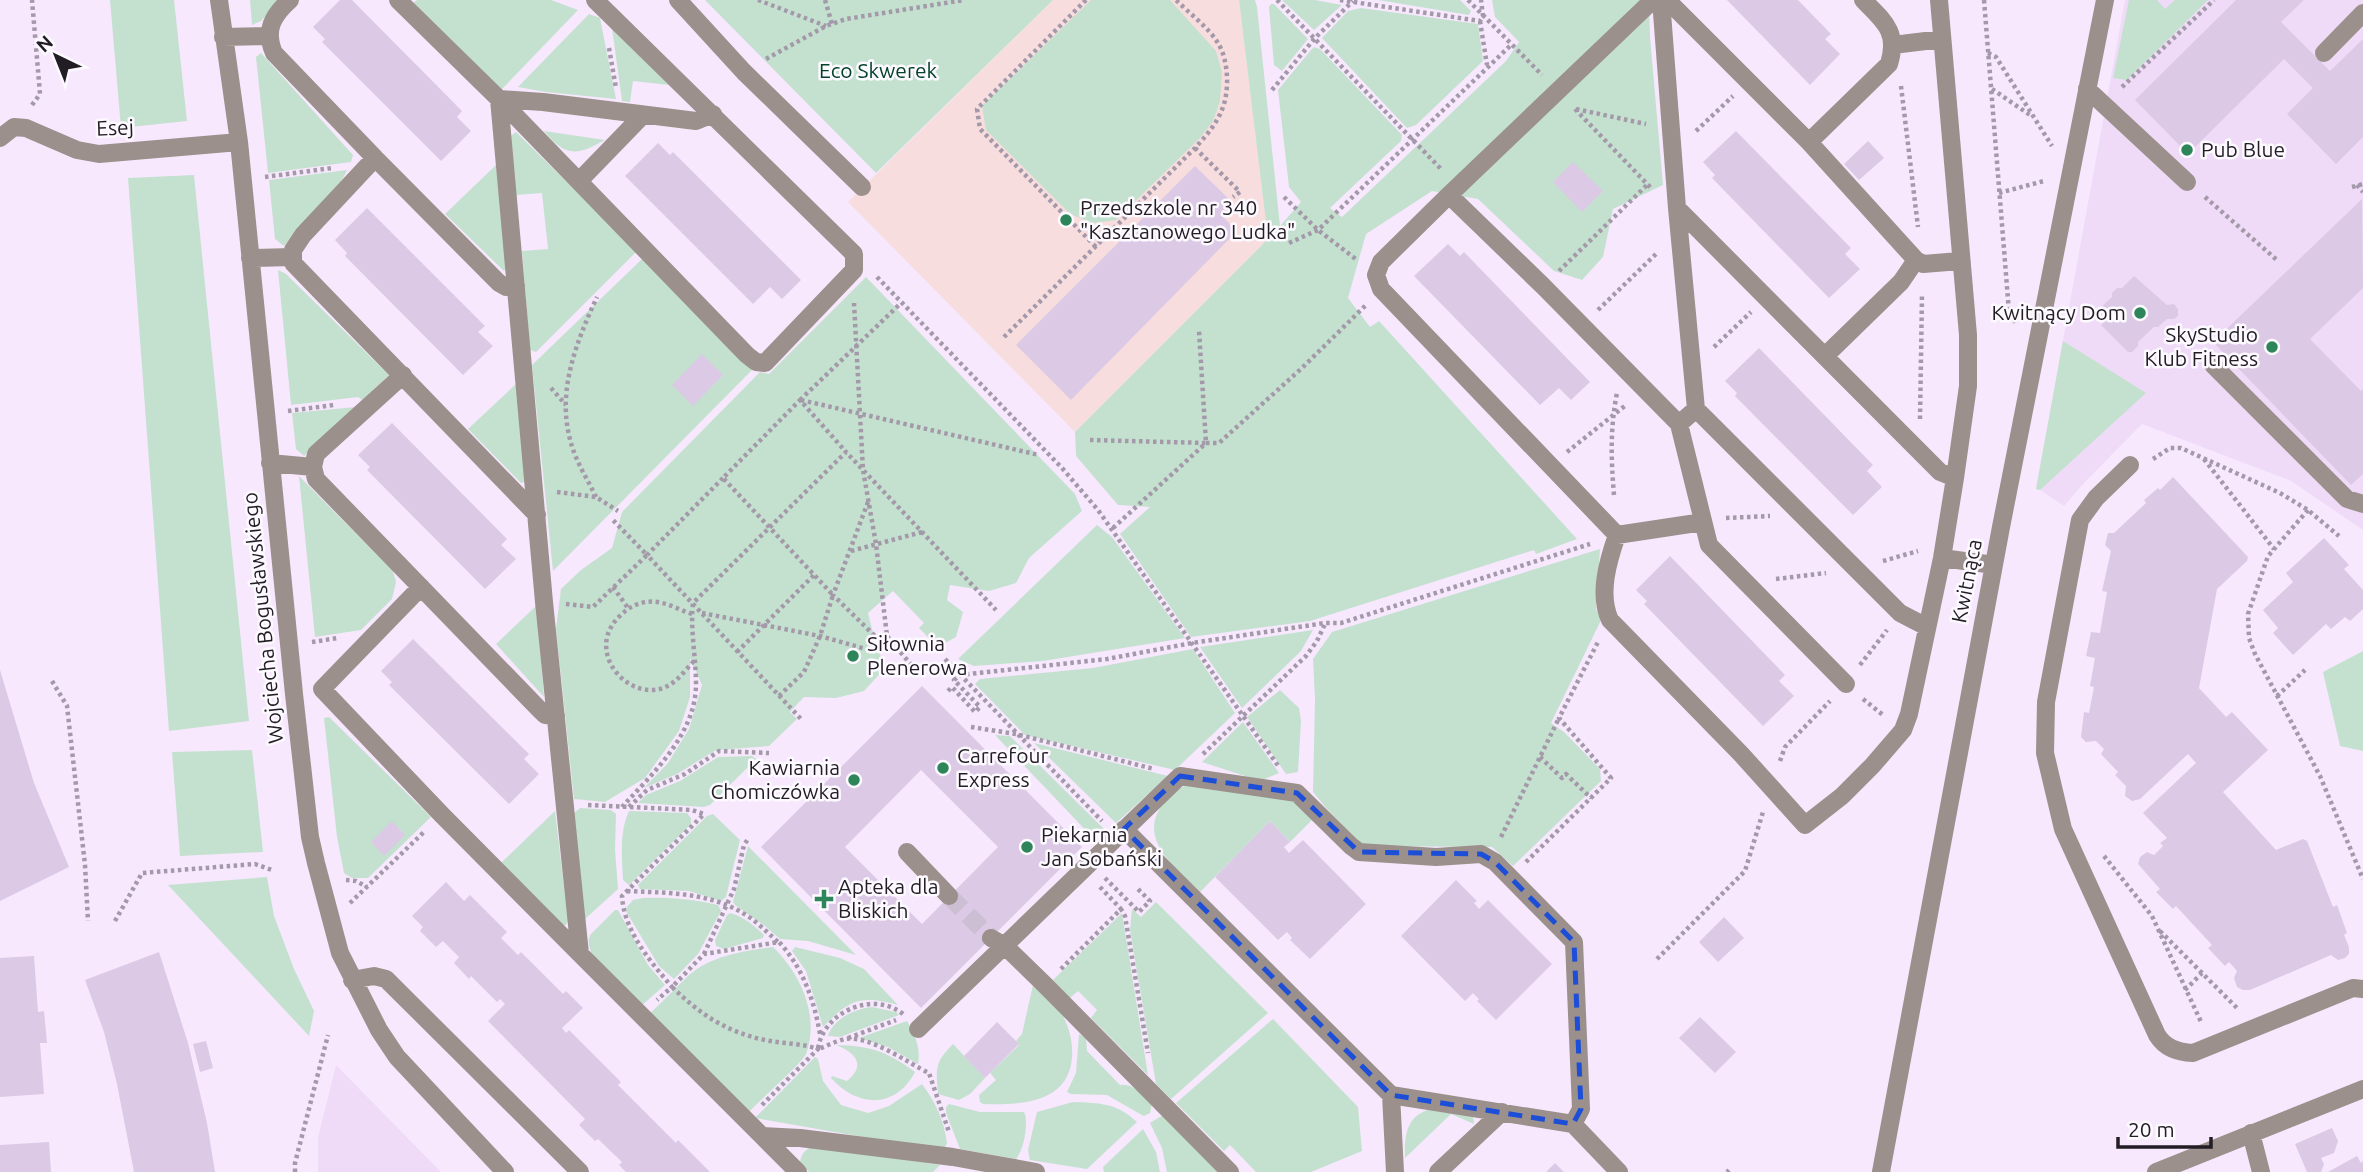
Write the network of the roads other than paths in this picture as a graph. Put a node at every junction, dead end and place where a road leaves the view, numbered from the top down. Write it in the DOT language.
graph roads {
  1 [pos="219,0"];
  2 [pos="290,0"];
  3 [pos="398,0"];
  4 [pos="596,0"];
  5 [pos="678,0"];
  6 [pos="1653,0"];
  7 [pos="1661,0"];
  8 [pos="1667,0"];
  9 [pos="1863,0"];
  10 [pos="1939,0"];
  11 [pos="2105,0"];
  12 [pos="2363,13"];
  13 [pos="269,36"];
  14 [pos="223,37"];
  15 [pos="1942,39"];
  16 [pos="1897,45"];
  17 [pos="2324,52"];
  18 [pos="2094,95"];
  19 [pos="499,99"];
  20 [pos="713,114"];
  21 [pos="643,115"];
  22 [pos="7,133"];
  23 [pos="239,142"];
  24 [pos="1809,142"];
  25 [pos="375,158"];
  26 [pos="579,181"];
  27 [pos="2187,182"];
  28 [pos="862,187"];
  29 [pos="1453,191"];
  30 [pos="1677,208"];
  31 [pos="293,257"];
  32 [pos="250,258"];
  33 [pos="1960,261"];
  34 [pos="1919,262"];
  35 [pos="516,286"];
  36 [pos="1825,356"];
  37 [pos="2213,365"];
  38 [pos="403,375"];
  39 [pos="1696,409"];
  40 [pos="1679,424"];
  41 [pos="270,463"];
  42 [pos="2130,465"];
  43 [pos="313,467"];
  44 [pos="1955,478"];
  45 [pos="2363,504"];
  46 [pos="537,515"];
  47 [pos="1703,522"];
  48 [pos="1617,535"];
  49 [pos="1942,558"];
  50 [pos="1994,565"];
  51 [pos="421,587"];
  52 [pos="1927,627"];
  53 [pos="1846,684"];
  54 [pos="322,690"];
  55 [pos="294,695"];
  56 [pos="556,716"];
  57 [pos="1121,833"];
  58 [pos="907,852"];
  59 [pos="949,896"];
  60 [pos="998,942"];
  61 [pos="580,954"];
  62 [pos="352,980"];
  63 [pos="2363,989"];
  64 [pos="912,1019"];
  65 [pos="2363,1089"];
  66 [pos="1391,1095"];
  67 [pos="1502,1112"];
  68 [pos="1573,1124"];
  69 [pos="2251,1133"];
  70 [pos="762,1136"];
  71 [pos="1027,1171"];
  72 [pos="505,1172"];
  73 [pos="580,1172"];
  74 [pos="798,1172"];
  75 [pos="1230,1172"];
  76 [pos="1395,1172"];
  77 [pos="1438,1172"];
  78 [pos="1619,1172"];
  79 [pos="1881,1172"];
  80 [pos="2156,1172"];
  81 [pos="2260,1172"];
  1 -- 14 [label="street, Wojciecha Bogusławskiego"];
  2 -- 13 [label="street"];
  3 -- 19 [label="street"];
  4 -- 20 [label="street"];
  5 -- 28 [label="street"];
  6 -- 29 [label="street"];
  7 -- 30 [label="street"];
  8 -- 24 [label="street"];
  9 -- 16 [label="street"];
  10 -- 15 [label="street"];
  11 -- 18 [label="street, Kwitnąca"];
  12 -- 17 [label="street"];
  13 -- 14 [label="street"];
  13 -- 25 [label="street"];
  14 -- 23 [label="street, Wojciecha Bogusławskiego"];
  15 -- 16 [label="street"];
  15 -- 33 [label="street"];
  16 -- 24 [label="street"];
  18 -- 27 [label="street"];
  18 -- 50 [label="street, Kwitnąca"];
  19 -- 21 [label="street"];
  19 -- 26 [label="street"];
  19 -- 35 [label="street"];
  20 -- 21 [label="street"];
  20 -- 26 [label="street"];
  21 -- 26 [label="street"];
  22 -- 23 [label="street, Esej"];
  23 -- 32 [label="street, Wojciecha Bogusławskiego"];
  24 -- 34 [label="street"];
  25 -- 31 [label="street"];
  25 -- 35 [label="street"];
  29 -- 40 [label="street"];
  29 -- 48 [label="street"];
  30 -- 36 [label="street"];
  30 -- 39 [label="street"];
  31 -- 32 [label="street"];
  31 -- 38 [label="street"];
  32 -- 41 [label="street, Wojciecha Bogusławskiego"];
  33 -- 34 [label="street"];
  33 -- 44 [label="street"];
  34 -- 36 [label="street"];
  35 -- 46 [label="street"];
  36 -- 44 [label="street"];
  37 -- 45 [label="street"];
  38 -- 43 [label="street"];
  38 -- 46 [label="street"];
  39 -- 40 [label="street"];
  39 -- 52 [label="street"];
  40 -- 47 [label="street"];
  41 -- 43 [label="street"];
  41 -- 55 [label="street, Wojciecha Bogusławskiego"];
  42 -- 63 [label="street"];
  43 -- 51 [label="street"];
  44 -- 49 [label="street"];
  46 -- 56 [label="street"];
  47 -- 48 [label="street"];
  47 -- 53 [label="street"];
  48 -- 52 [label="street"];
  49 -- 50 [label="street"];
  49 -- 52 [label="street"];
  50 -- 79 [label="street, Kwitnąca"];
  51 -- 54 [label="street"];
  51 -- 56 [label="street"];
  54 -- 55 [label="street"];
  54 -- 61 [label="street"];
  55 -- 62 [label="street, Wojciecha Bogusławskiego"];
  56 -- 61 [label="street"];
  57 -- 60 [label="street"];
  57 -- 66 [label="street"];
  57 -- 68 [label="street"];
  58 -- 59 [label="street"];
  60 -- 64 [label="street"];
  60 -- 75 [label="street"];
  61 -- 70 [label="street"];
  62 -- 72 [label="street, Wojciecha Bogusławskiego"];
  62 -- 73 [label="street"];
  65 -- 69 [label="street"];
  66 -- 67 [label="street"];
  66 -- 76 [label="street"];
  67 -- 68 [label="street"];
  67 -- 77 [label="street"];
  68 -- 78 [label="street"];
  69 -- 80 [label="street"];
  69 -- 81 [label="street"];
  70 -- 71 [label="street"];
  70 -- 74 [label="street"];
}
